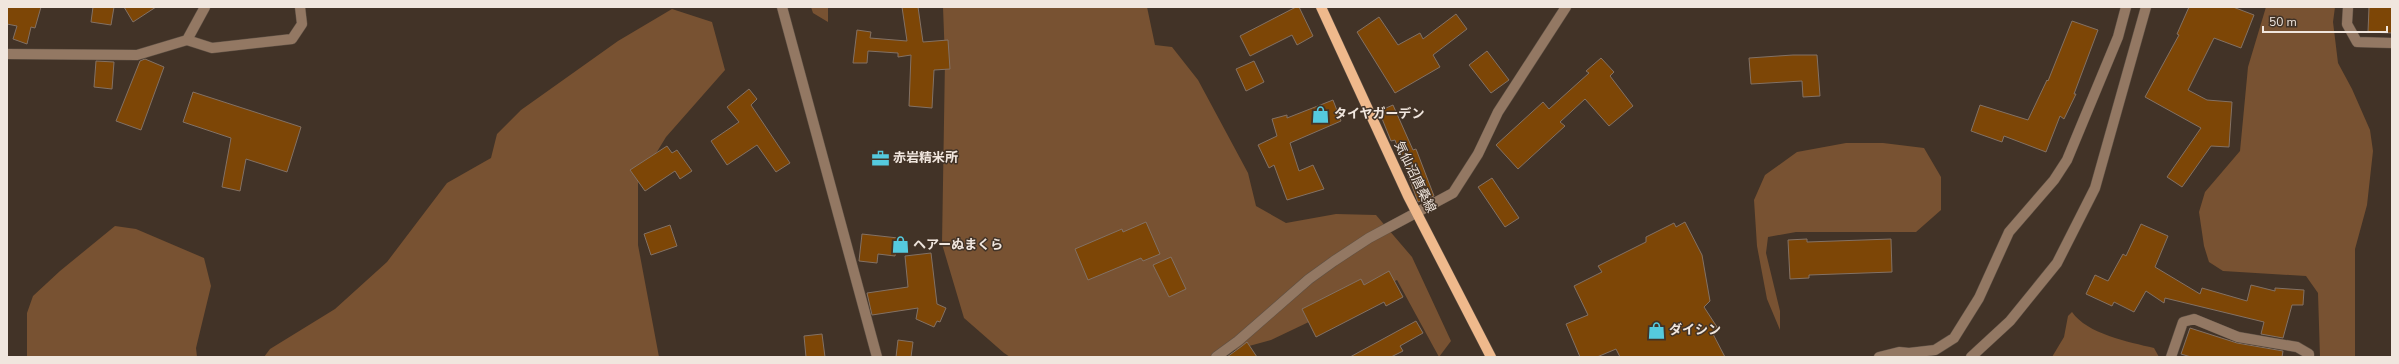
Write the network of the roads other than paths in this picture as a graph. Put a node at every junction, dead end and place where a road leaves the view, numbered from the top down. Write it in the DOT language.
graph roads {
  1 [pos="205,7"];
  2 [pos="300,7"];
  3 [pos="782,7"];
  4 [pos="1320,7"];
  5 [pos="1566,7"];
  6 [pos="2126,7"];
  7 [pos="2146,7"];
  8 [pos="2348,7"];
  9 [pos="187,40"];
  10 [pos="2392,44"];
  11 [pos="7,54"];
  12 [pos="1418,213"];
  13 [pos="877,357"];
  14 [pos="1216,357"];
  15 [pos="1491,357"];
  16 [pos="1879,357"];
  17 [pos="1971,357"];
  18 [pos="2171,357"];
  19 [pos="2309,357"];
  1 -- 9 [label="street"];
  2 -- 9 [label="street"];
  3 -- 13 [label="street"];
  4 -- 12 [label="main road, 気仙沼唐桑線"];
  5 -- 12 [label="street"];
  6 -- 16 [label="street"];
  7 -- 17 [label="street"];
  8 -- 10 [label="street"];
  9 -- 11 [label="street"];
  12 -- 14 [label="street"];
  12 -- 15 [label="main road, 気仙沼唐桑線"];
  18 -- 19 [label="street"];
}
